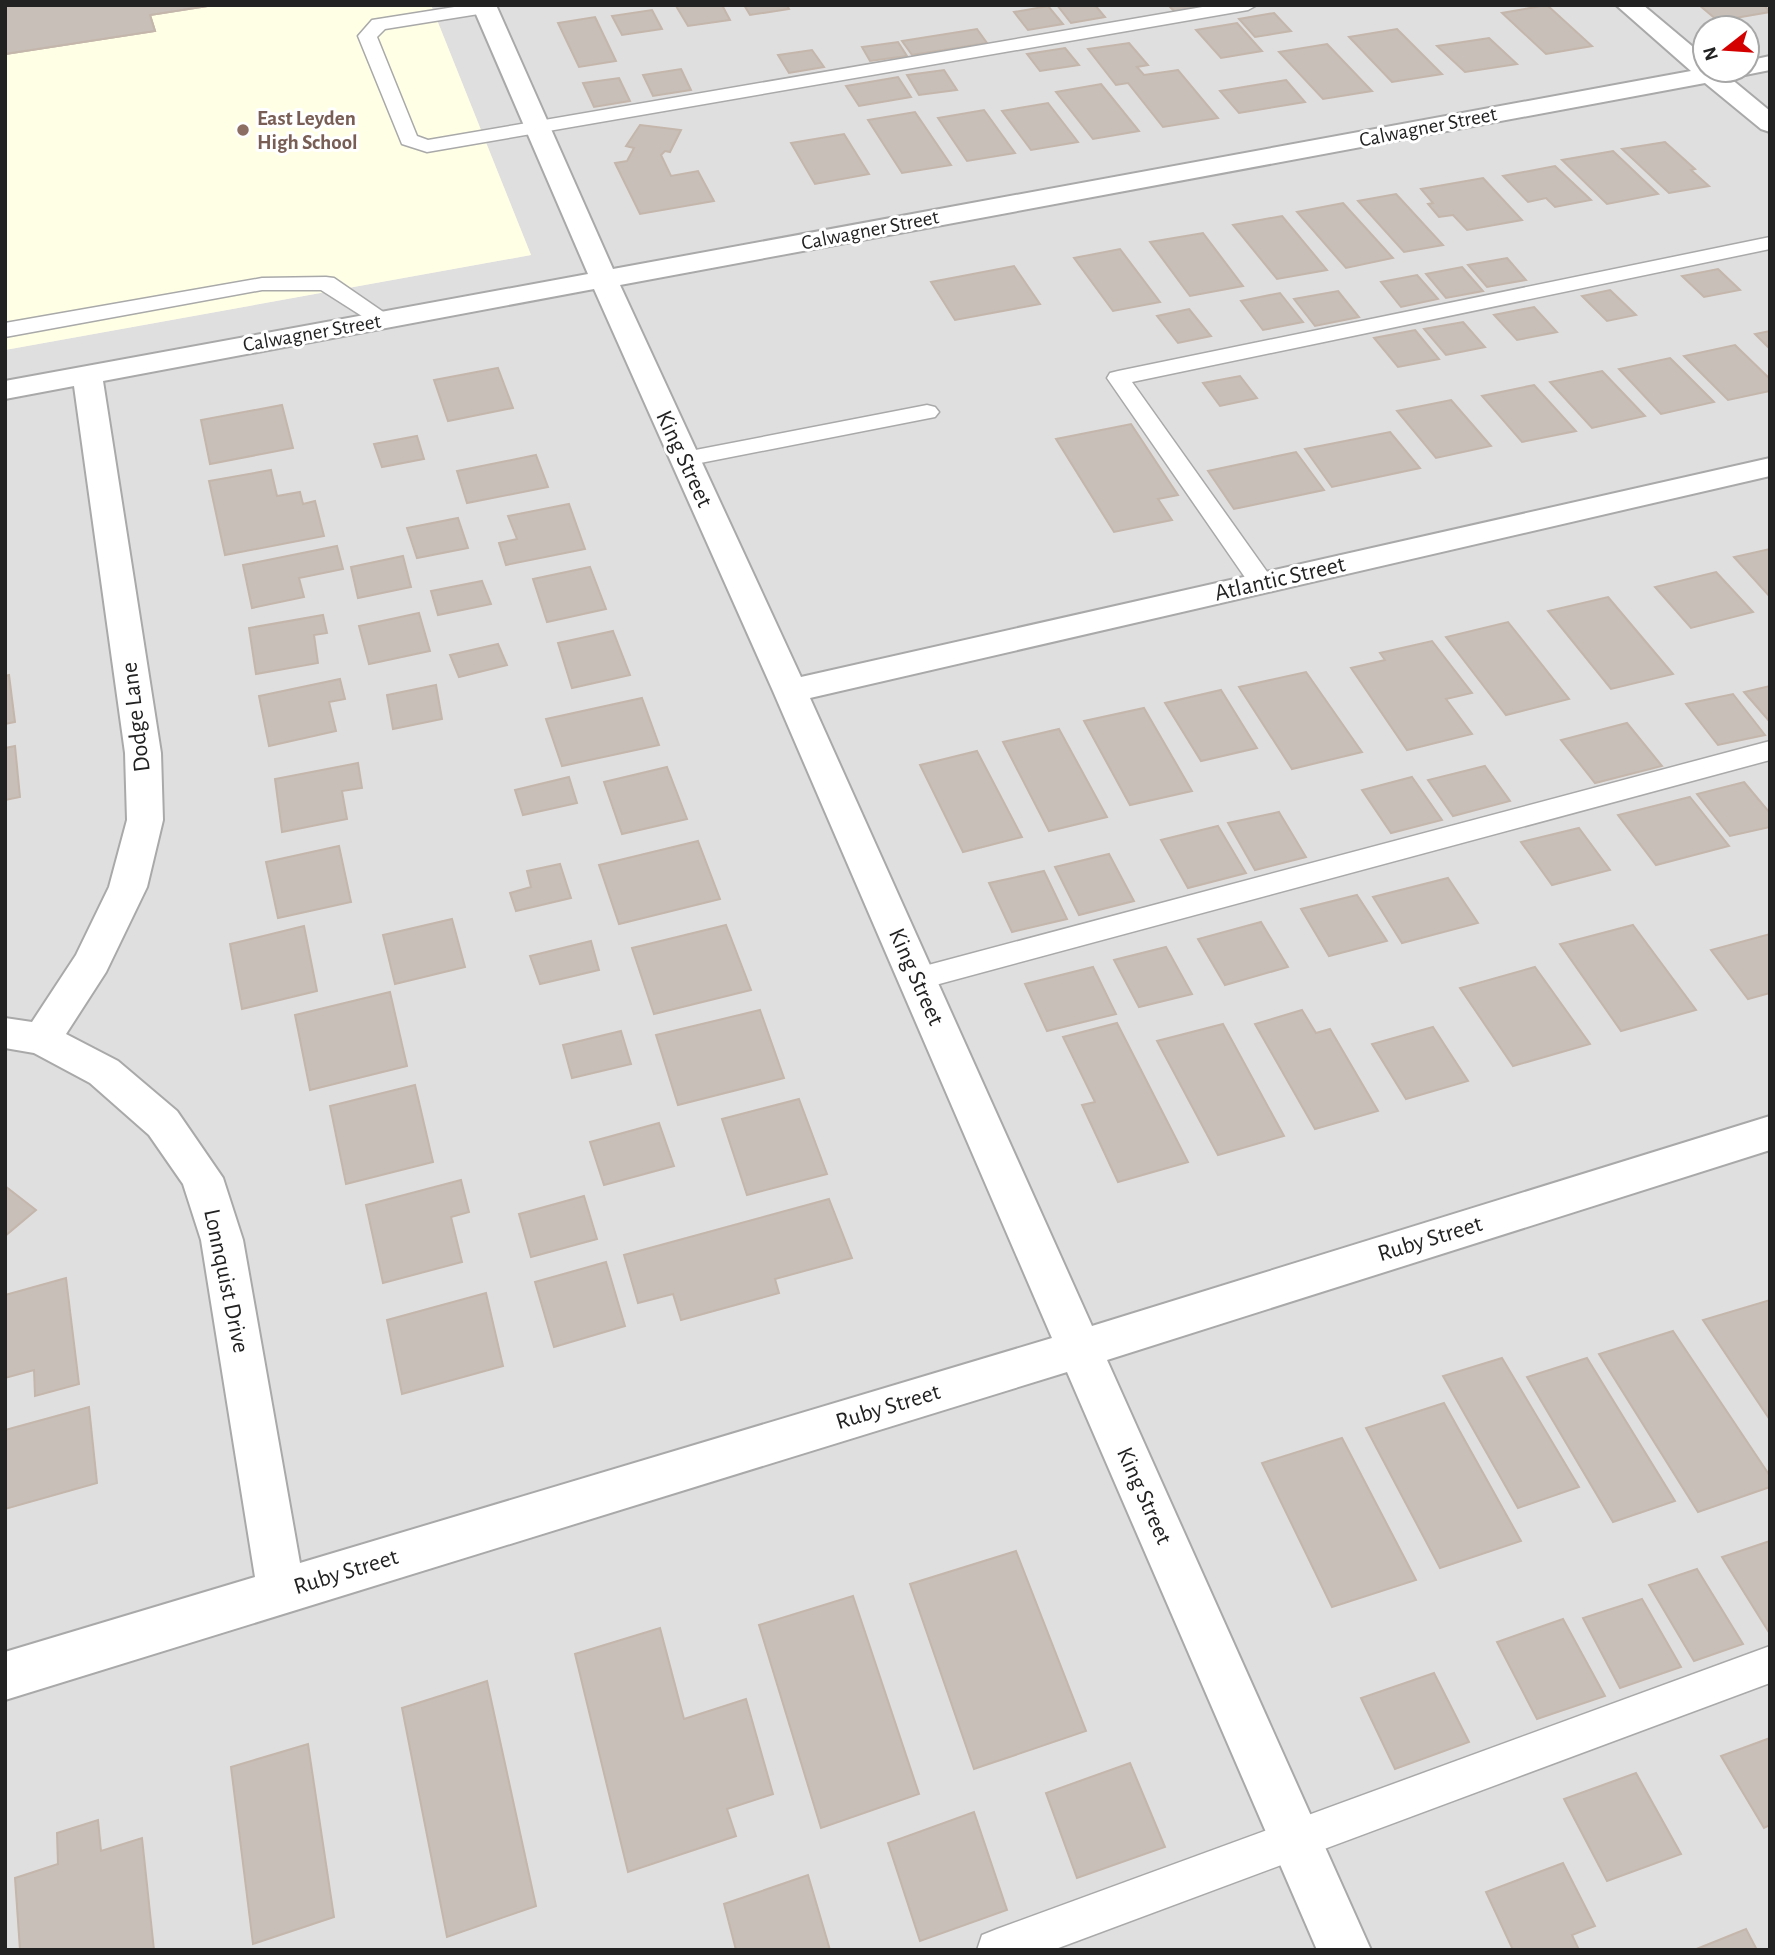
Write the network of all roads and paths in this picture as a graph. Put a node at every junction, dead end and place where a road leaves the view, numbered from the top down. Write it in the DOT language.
graph roads {
  1 [pos="1248,5"];
  2 [pos="1628,5"];
  3 [pos="484,7"];
  4 [pos="1691,53"];
  5 [pos="1691,75"];
  6 [pos="1728,84"];
  7 [pos="1770,124"];
  8 [pos="535,127"];
  9 [pos="1770,243"];
  10 [pos="603,280"];
  11 [pos="384,320"];
  12 [pos="5,330"];
  13 [pos="87,374"];
  14 [pos="5,390"];
  15 [pos="927,412"];
  16 [pos="685,459"];
  17 [pos="1770,467"];
  18 [pos="1262,583"];
  19 [pos="790,691"];
  20 [pos="1770,750"];
  21 [pos="917,979"];
  22 [pos="24,1036"];
  23 [pos="1770,1133"];
  24 [pos="1079,1349"];
  25 [pos="281,1592"];
  26 [pos="1770,1664"];
  27 [pos="5,1676"];
  28 [pos="1296,1839"];
  29 [pos="997,1950"];
  30 [pos="1344,1950"];
  1 -- 8 [label="lane"];
  2 -- 4 [label="street"];
  3 -- 8 [label="street, King Street"];
  3 -- 8 [label="lane"];
  5 -- 10 [label="street, Calwagner Street"];
  6 -- 7 [label="street"];
  8 -- 10 [label="street, King Street"];
  9 -- 18 [label="lane"];
  10 -- 11 [label="street, Calwagner Street"];
  10 -- 16 [label="street, King Street"];
  11 -- 12 [label="lane"];
  11 -- 13 [label="street, Calwagner Street"];
  13 -- 14 [label="street, Calwagner Street"];
  13 -- 22 [label="street, Dodge Lane"];
  15 -- 16 [label="lane"];
  16 -- 19 [label="street, King Street"];
  17 -- 18 [label="street, Atlantic Street"];
  18 -- 19 [label="street, Atlantic Street"];
  19 -- 21 [label="street, King Street"];
  20 -- 21 [label="lane"];
  21 -- 24 [label="street, King Street"];
  22 -- 25 [label="street, Lonnquist Drive"];
  23 -- 24 [label="street, Ruby Street"];
  24 -- 25 [label="street, Ruby Street"];
  24 -- 28 [label="street, King Street"];
  25 -- 27 [label="street, Ruby Street"];
  26 -- 28 [label="lane"];
  28 -- 29 [label="lane"];
  28 -- 30 [label="street, King Street"];
}
